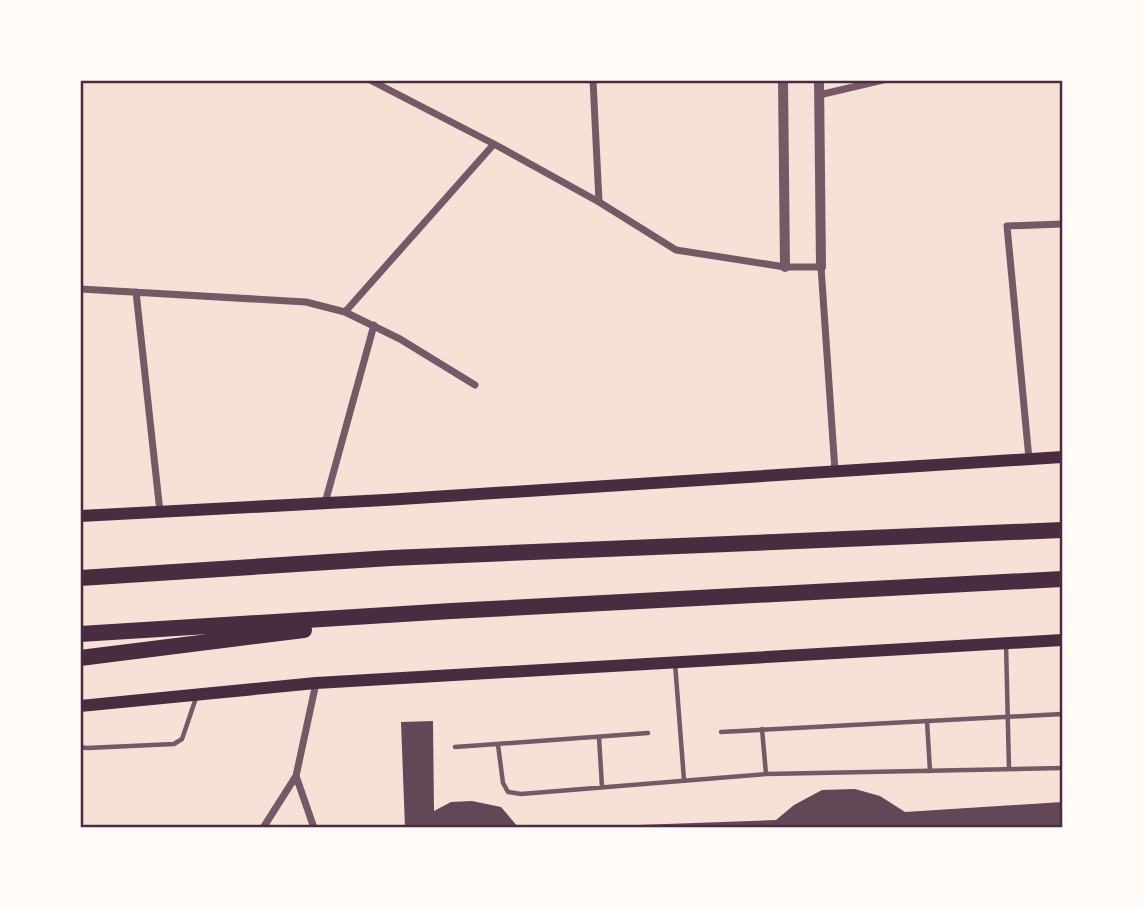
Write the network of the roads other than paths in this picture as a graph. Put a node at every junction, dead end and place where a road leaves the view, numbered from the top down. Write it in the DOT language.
graph roads {
  1 [pos="370,80"];
  2 [pos="593,80"];
  3 [pos="783,80"];
  4 [pos="819,80"];
  5 [pos="883,80"];
  6 [pos="819,95"];
  7 [pos="494,144"];
  8 [pos="599,202"];
  9 [pos="1062,224"];
  10 [pos="785,267"];
  11 [pos="821,267"];
  12 [pos="80,289"];
  13 [pos="136,292"];
  14 [pos="345,312"];
  15 [pos="374,325"];
  16 [pos="475,385"];
  17 [pos="1062,457"];
  18 [pos="1030,459"];
  19 [pos="835,471"];
  20 [pos="325,503"];
  21 [pos="160,512"];
  22 [pos="80,516"];
  23 [pos="1062,530"];
  24 [pos="80,578"];
  25 [pos="1062,579"];
  26 [pos="451,611"];
  27 [pos="80,634"];
  28 [pos="1062,640"];
  29 [pos="1006,643"];
  30 [pos="80,659"];
  31 [pos="675,663"];
  32 [pos="316,683"];
  33 [pos="198,695"];
  34 [pos="80,706"];
  35 [pos="1062,714"];
  36 [pos="1008,716"];
  37 [pos="927,721"];
  38 [pos="762,729"];
  39 [pos="721,732"];
  40 [pos="648,733"];
  41 [pos="599,737"];
  42 [pos="498,745"];
  43 [pos="80,747"];
  44 [pos="456,747"];
  45 [pos="1062,768"];
  46 [pos="1009,769"];
  47 [pos="930,771"];
  48 [pos="766,774"];
  49 [pos="296,776"];
  50 [pos="684,780"];
  51 [pos="601,787"];
  52 [pos="263,828"];
  53 [pos="314,828"];
  1 -- 7 [label="street"];
  2 -- 8 [label="street"];
  3 -- 10 [label="street"];
  4 -- 6 [label="street"];
  5 -- 6 [label="street"];
  6 -- 11 [label="street"];
  7 -- 8 [label="street"];
  7 -- 14 [label="street"];
  8 -- 10 [label="street"];
  9 -- 18 [label="street"];
  10 -- 11 [label="street"];
  11 -- 19 [label="street"];
  12 -- 13 [label="street"];
  13 -- 14 [label="street"];
  13 -- 21 [label="street"];
  14 -- 15 [label="street"];
  15 -- 16 [label="street"];
  15 -- 20 [label="street"];
  17 -- 18 [label="main road"];
  18 -- 19 [label="main road"];
  19 -- 20 [label="main road"];
  20 -- 21 [label="main road"];
  21 -- 22 [label="main road"];
  23 -- 24 [label="highway"];
  25 -- 26 [label="highway"];
  26 -- 27 [label="highway"];
  26 -- 30 [label="highway"];
  28 -- 29 [label="main road"];
  29 -- 31 [label="main road"];
  29 -- 36 [label="lane"];
  31 -- 32 [label="main road"];
  31 -- 50 [label="lane"];
  32 -- 33 [label="main road"];
  32 -- 49 [label="street"];
  33 -- 34 [label="main road"];
  33 -- 43 [label="lane"];
  35 -- 36 [label="lane"];
  36 -- 37 [label="lane"];
  36 -- 46 [label="lane"];
  37 -- 38 [label="lane"];
  37 -- 47 [label="lane"];
  38 -- 39 [label="lane"];
  38 -- 48 [label="lane"];
  40 -- 41 [label="lane"];
  41 -- 42 [label="lane"];
  41 -- 51 [label="lane"];
  42 -- 44 [label="lane"];
  42 -- 51 [label="lane"];
  45 -- 46 [label="lane"];
  46 -- 47 [label="lane"];
  47 -- 48 [label="lane"];
  48 -- 50 [label="lane"];
  49 -- 52 [label="street"];
  49 -- 53 [label="street"];
  50 -- 51 [label="lane"];
}
